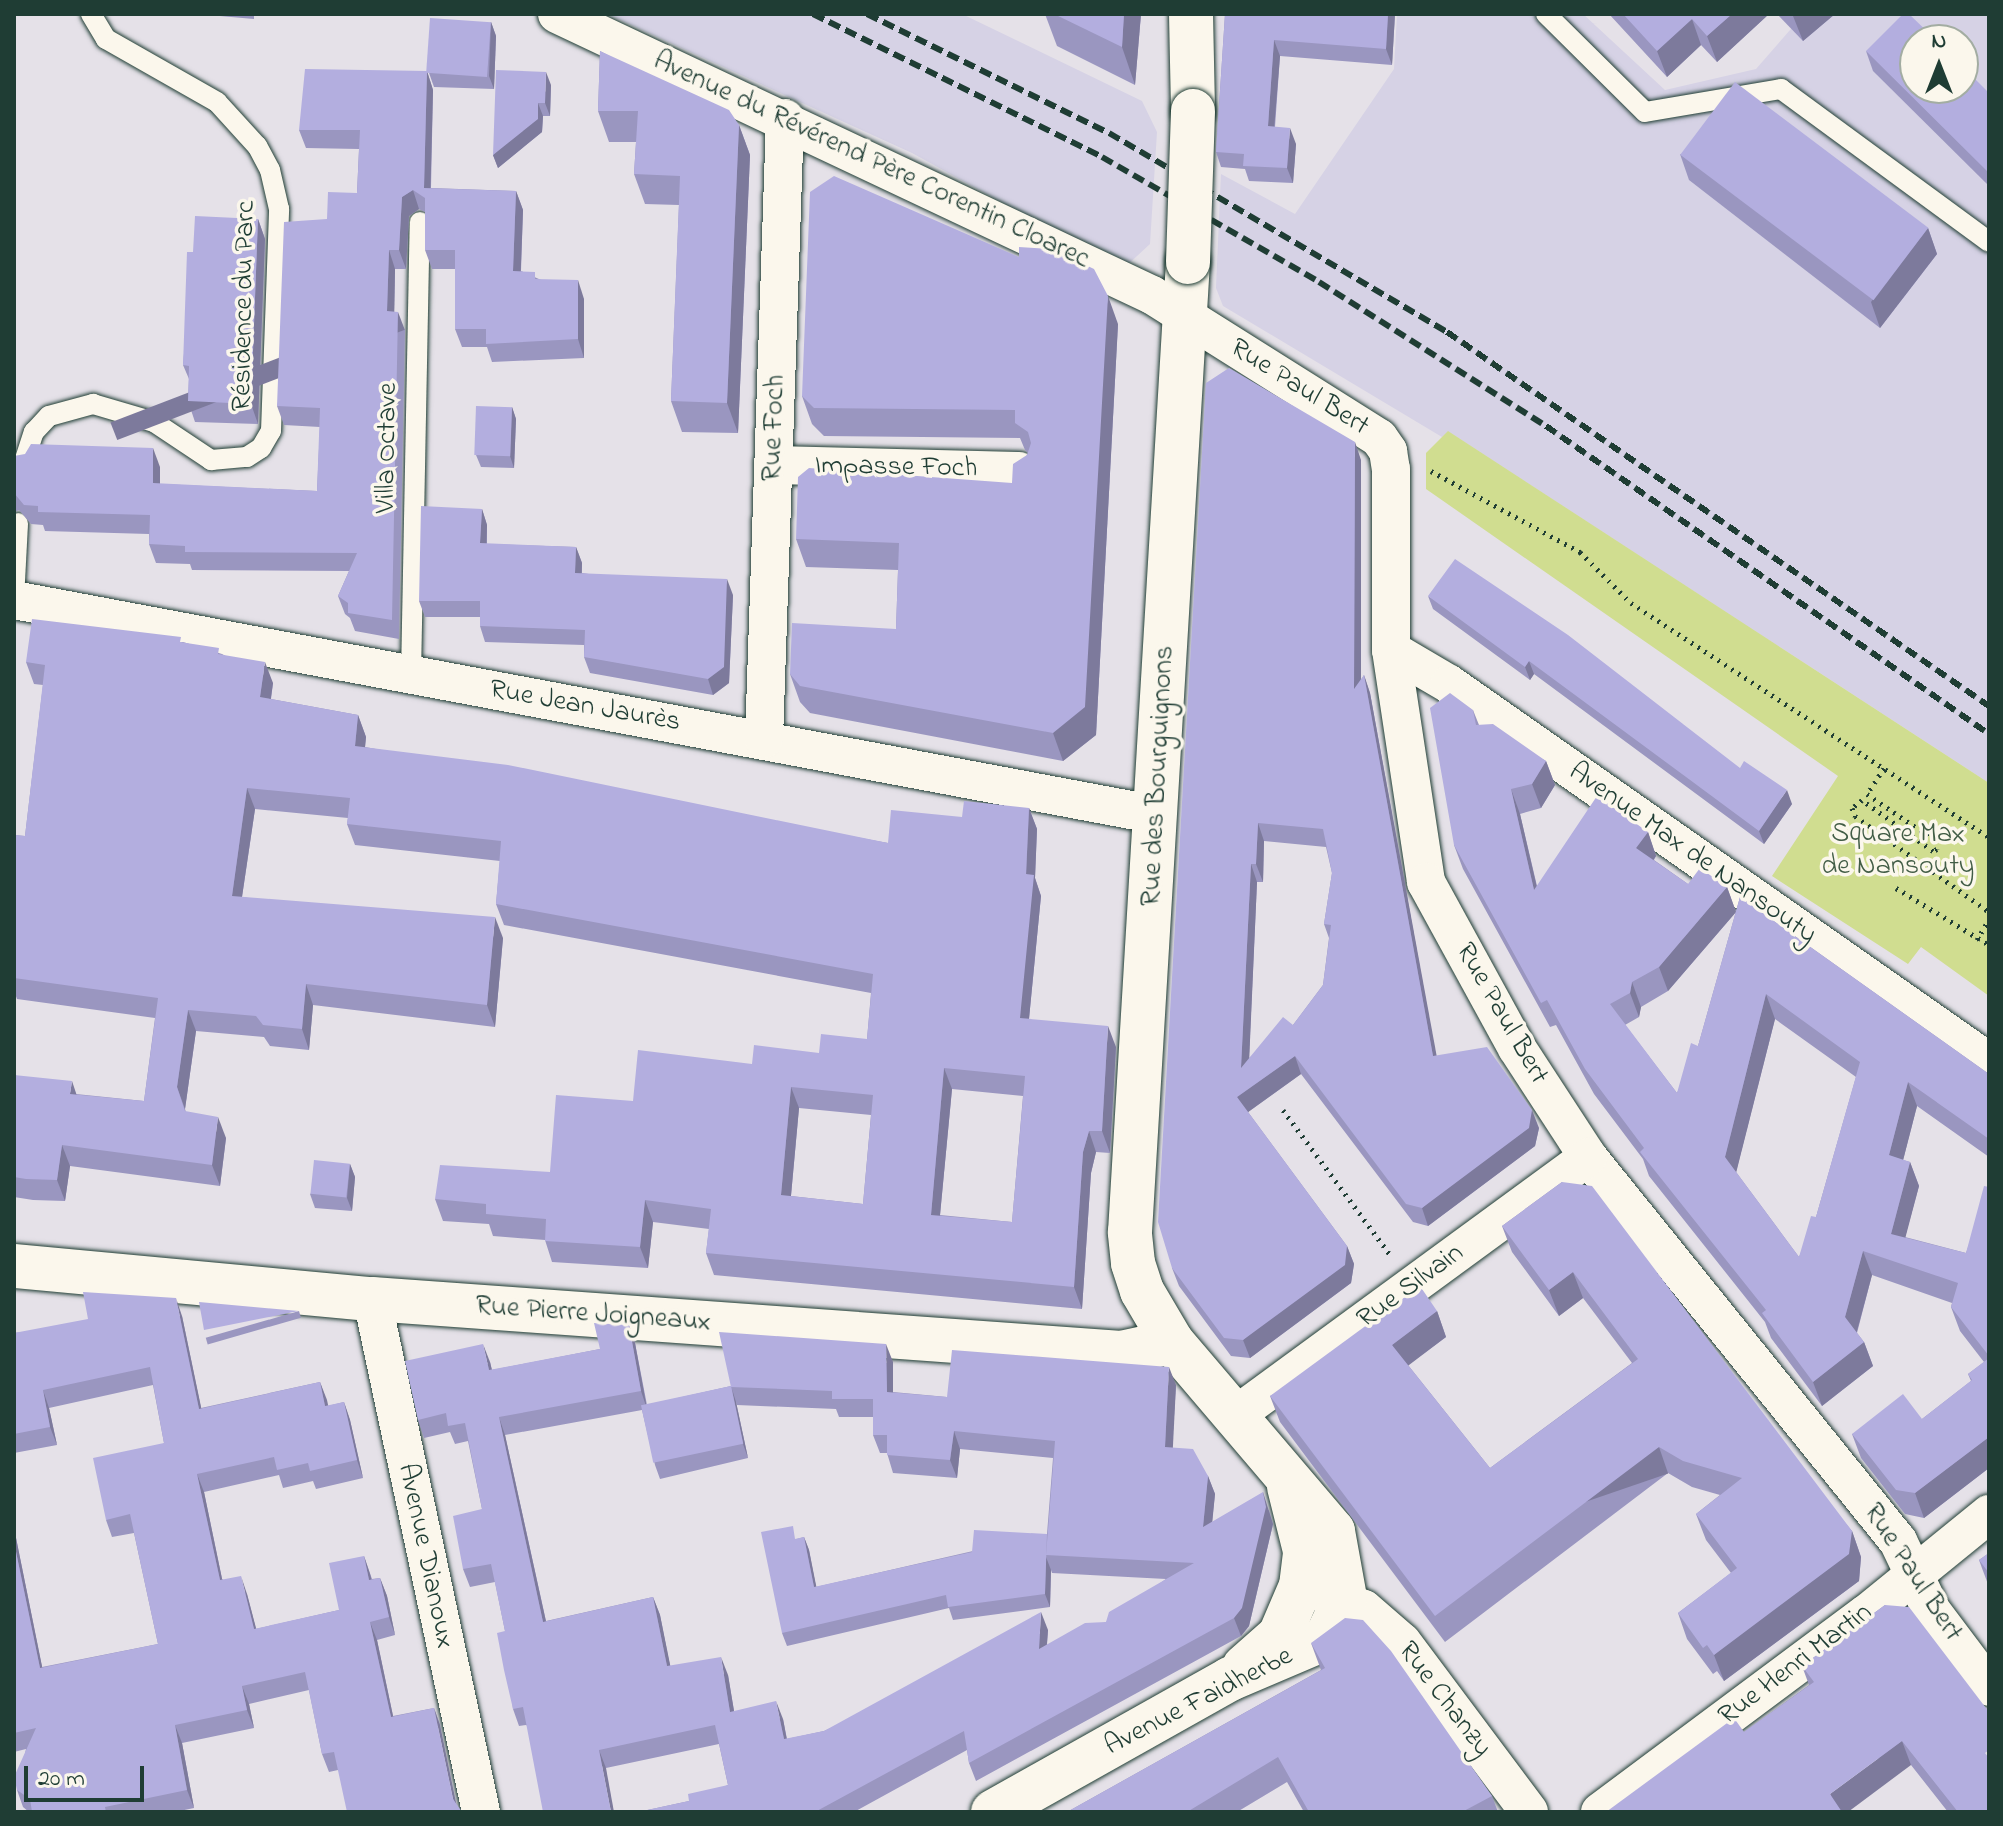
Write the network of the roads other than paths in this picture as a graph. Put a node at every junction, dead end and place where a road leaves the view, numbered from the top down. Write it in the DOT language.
graph roads {
  1 [pos="91,14"];
  2 [pos="557,14"];
  3 [pos="1191,14"];
  4 [pos="1546,14"];
  5 [pos="785,118"];
  6 [pos="420,222"];
  7 [pos="1989,242"];
  8 [pos="1183,314"];
  9 [pos="24,462"];
  10 [pos="774,465"];
  11 [pos="1019,471"];
  12 [pos="18,523"];
  13 [pos="14,600"];
  14 [pos="1391,650"];
  15 [pos="411,676"];
  16 [pos="764,739"];
  17 [pos="1157,815"];
  18 [pos="1989,1062"];
  19 [pos="1588,1157"];
  20 [pos="14,1266"];
  21 [pos="372,1299"];
  22 [pos="1172,1342"];
  23 [pos="1233,1417"];
  24 [pos="1289,1486"];
  25 [pos="1989,1514"];
  26 [pos="1917,1572"];
  27 [pos="1301,1586"];
  28 [pos="1345,1598"];
  29 [pos="1230,1679"];
  30 [pos="1989,1687"];
  31 [pos="481,1812"];
  32 [pos="993,1812"];
  33 [pos="1529,1812"];
  34 [pos="1600,1812"];
  1 -- 9 [label="lane, Résidence du Parc"];
  2 -- 5 [label="street, Avenue du Révérend Père Corentin Cloarec"];
  3 -- 8 [label="main road, Rue des Bourguignons, bridge"];
  4 -- 7 [label="lane"];
  5 -- 8 [label="street, Avenue du Révérend Père Corentin Cloarec"];
  5 -- 10 [label="street, Rue Foch"];
  6 -- 15 [label="lane, Villa Octave"];
  8 -- 14 [label="street, Rue Paul Bert"];
  8 -- 17 [label="main road, Rue des Bourguignons"];
  10 -- 11 [label="street, Impasse Foch"];
  10 -- 16 [label="street, Rue Foch"];
  12 -- 13 [label="lane"];
  13 -- 15 [label="street, Rue Jean Jaurès"];
  14 -- 18 [label="street, Avenue Max de Nansouty"];
  14 -- 19 [label="street, Rue Paul Bert"];
  15 -- 16 [label="street, Rue Jean Jaurès"];
  16 -- 17 [label="street, Rue Jean Jaurès"];
  17 -- 22 [label="main road, Rue des Bourguignons"];
  19 -- 23 [label="street, Rue Silvain"];
  19 -- 26 [label="street, Rue Paul Bert"];
  20 -- 21 [label="main road, Rue Pierre Joigneaux"];
  21 -- 22 [label="main road, Rue Pierre Joigneaux"];
  21 -- 31 [label="street, Avenue Dianoux"];
  22 -- 23 [label="main road, Rue des Bourguignons"];
  23 -- 24 [label="main road, Rue des Bourguignons"];
  24 -- 27 [label="main road, Rue des Bourguignons"];
  24 -- 28 [label="main road, Rue des Bourguignons"];
  25 -- 26 [label="street, Rue Henri Martin"];
  26 -- 30 [label="street, Rue Paul Bert"];
  26 -- 34 [label="street, Rue Henri Martin"];
  27 -- 28 [label="street, Rue Chanzy"];
  27 -- 29 [label="main road, Rue des Bourguignons"];
  28 -- 29 [label="main road, Avenue Faidherbe"];
  28 -- 33 [label="street, Rue Chanzy"];
  29 -- 32 [label="main road, Avenue Faidherbe"];
}
